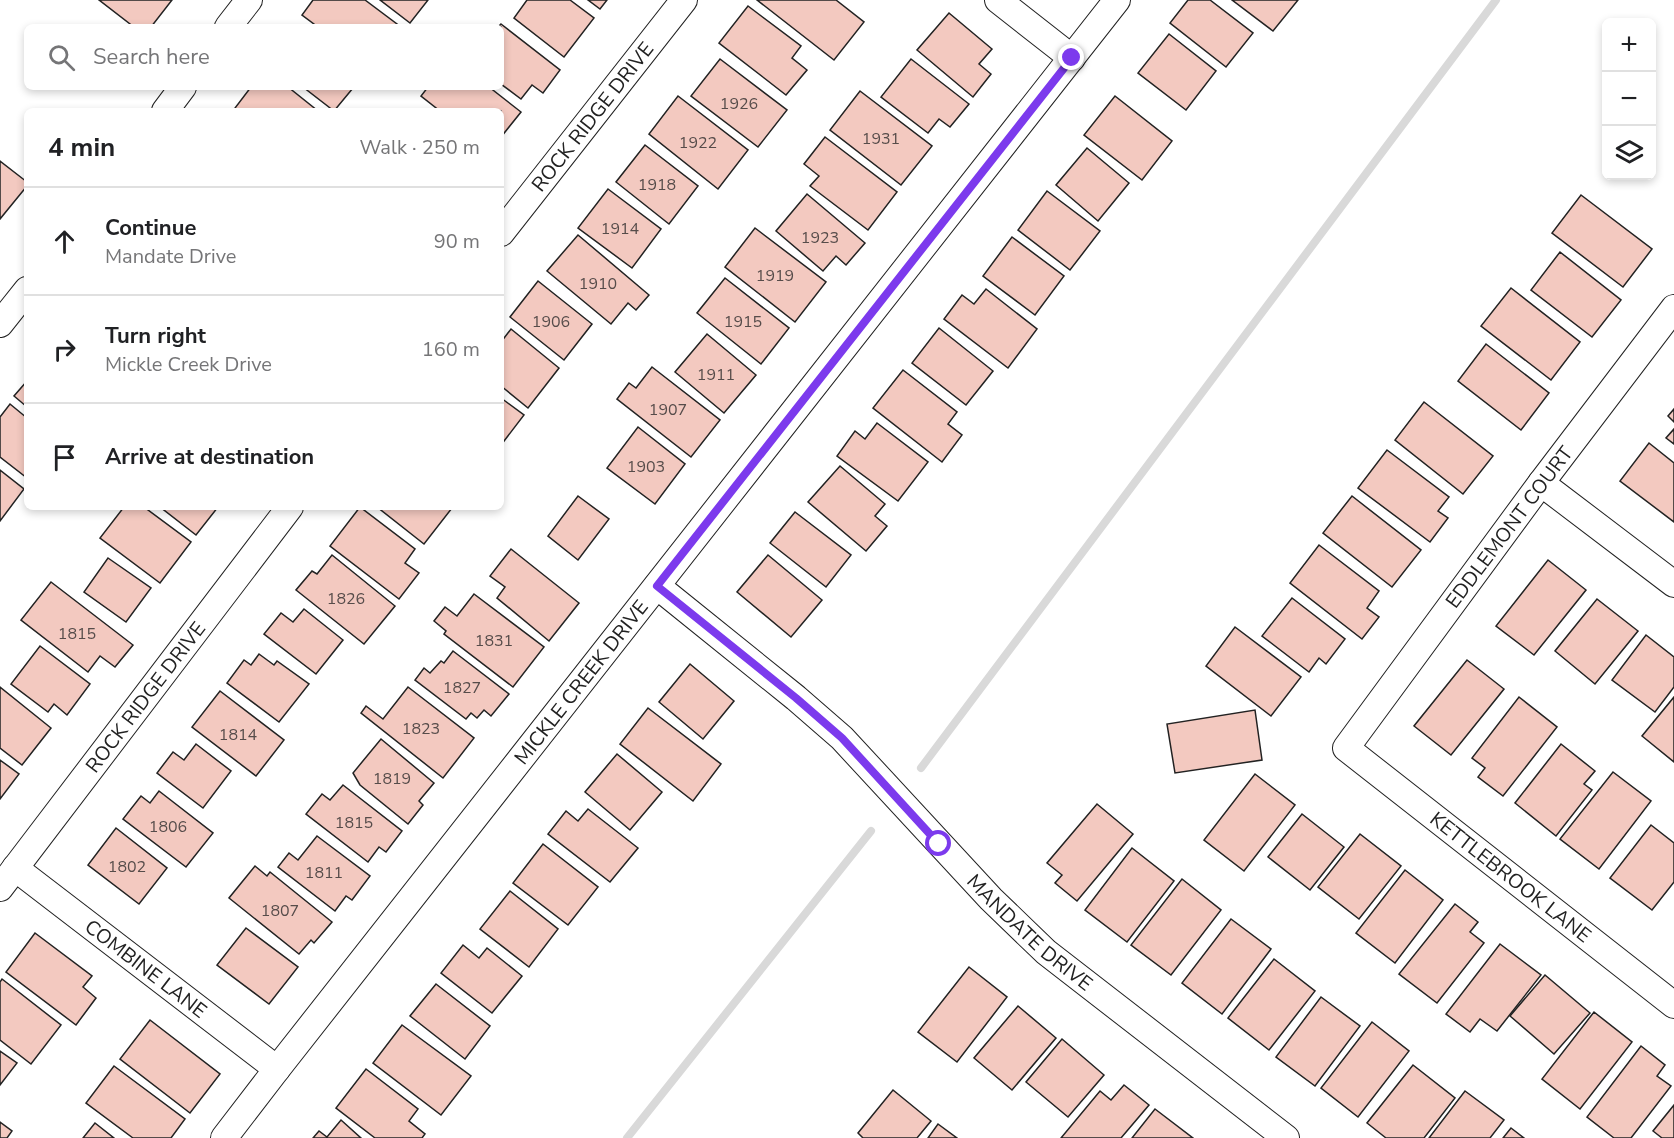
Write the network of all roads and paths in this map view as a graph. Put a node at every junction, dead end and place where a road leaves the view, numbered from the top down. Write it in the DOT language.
graph roads {
  1 [pos="249,0"];
  2 [pos="684,0"];
  3 [pos="998,0"];
  4 [pos="1117,0"];
  5 [pos="230,24"];
  6 [pos="1072,58"];
  7 [pos="181,90"];
  8 [pos="167,108"];
  9 [pos="504,229"];
  10 [pos="24,294"];
  11 [pos="1674,308"];
  12 [pos="0,324"];
  13 [pos="1541,483"];
  14 [pos="288,510"];
  15 [pos="1674,584"];
  16 [pos="657,586"];
  17 [pos="1346,748"];
  18 [pos="8,878"];
  19 [pos="1674,1005"];
  20 [pos="277,1069"];
  21 [pos="224,1138"];
  22 [pos="1286,1138"];
  1 -- 5 [label="street"];
  2 -- 9 [label="street, ROCK RIDGE DRIVE"];
  3 -- 6 [label="street"];
  4 -- 6 [label="street, MICKLE CREEK DRIVE"];
  6 -- 16 [label="street, MICKLE CREEK DRIVE"];
  7 -- 8 [label="street"];
  10 -- 12 [label="street"];
  11 -- 13 [label="street, EDDLEMONT COURT"];
  13 -- 15 [label="street"];
  13 -- 17 [label="street, EDDLEMONT COURT"];
  14 -- 18 [label="street, ROCK RIDGE DRIVE"];
  16 -- 20 [label="street, MICKLE CREEK DRIVE"];
  16 -- 22 [label="street, MANDATE DRIVE"];
  17 -- 19 [label="street, KETTLEBROOK LANE"];
  18 -- 20 [label="street, COMBINE LANE"];
  20 -- 21 [label="street, MICKLE CREEK DRIVE"];
}
